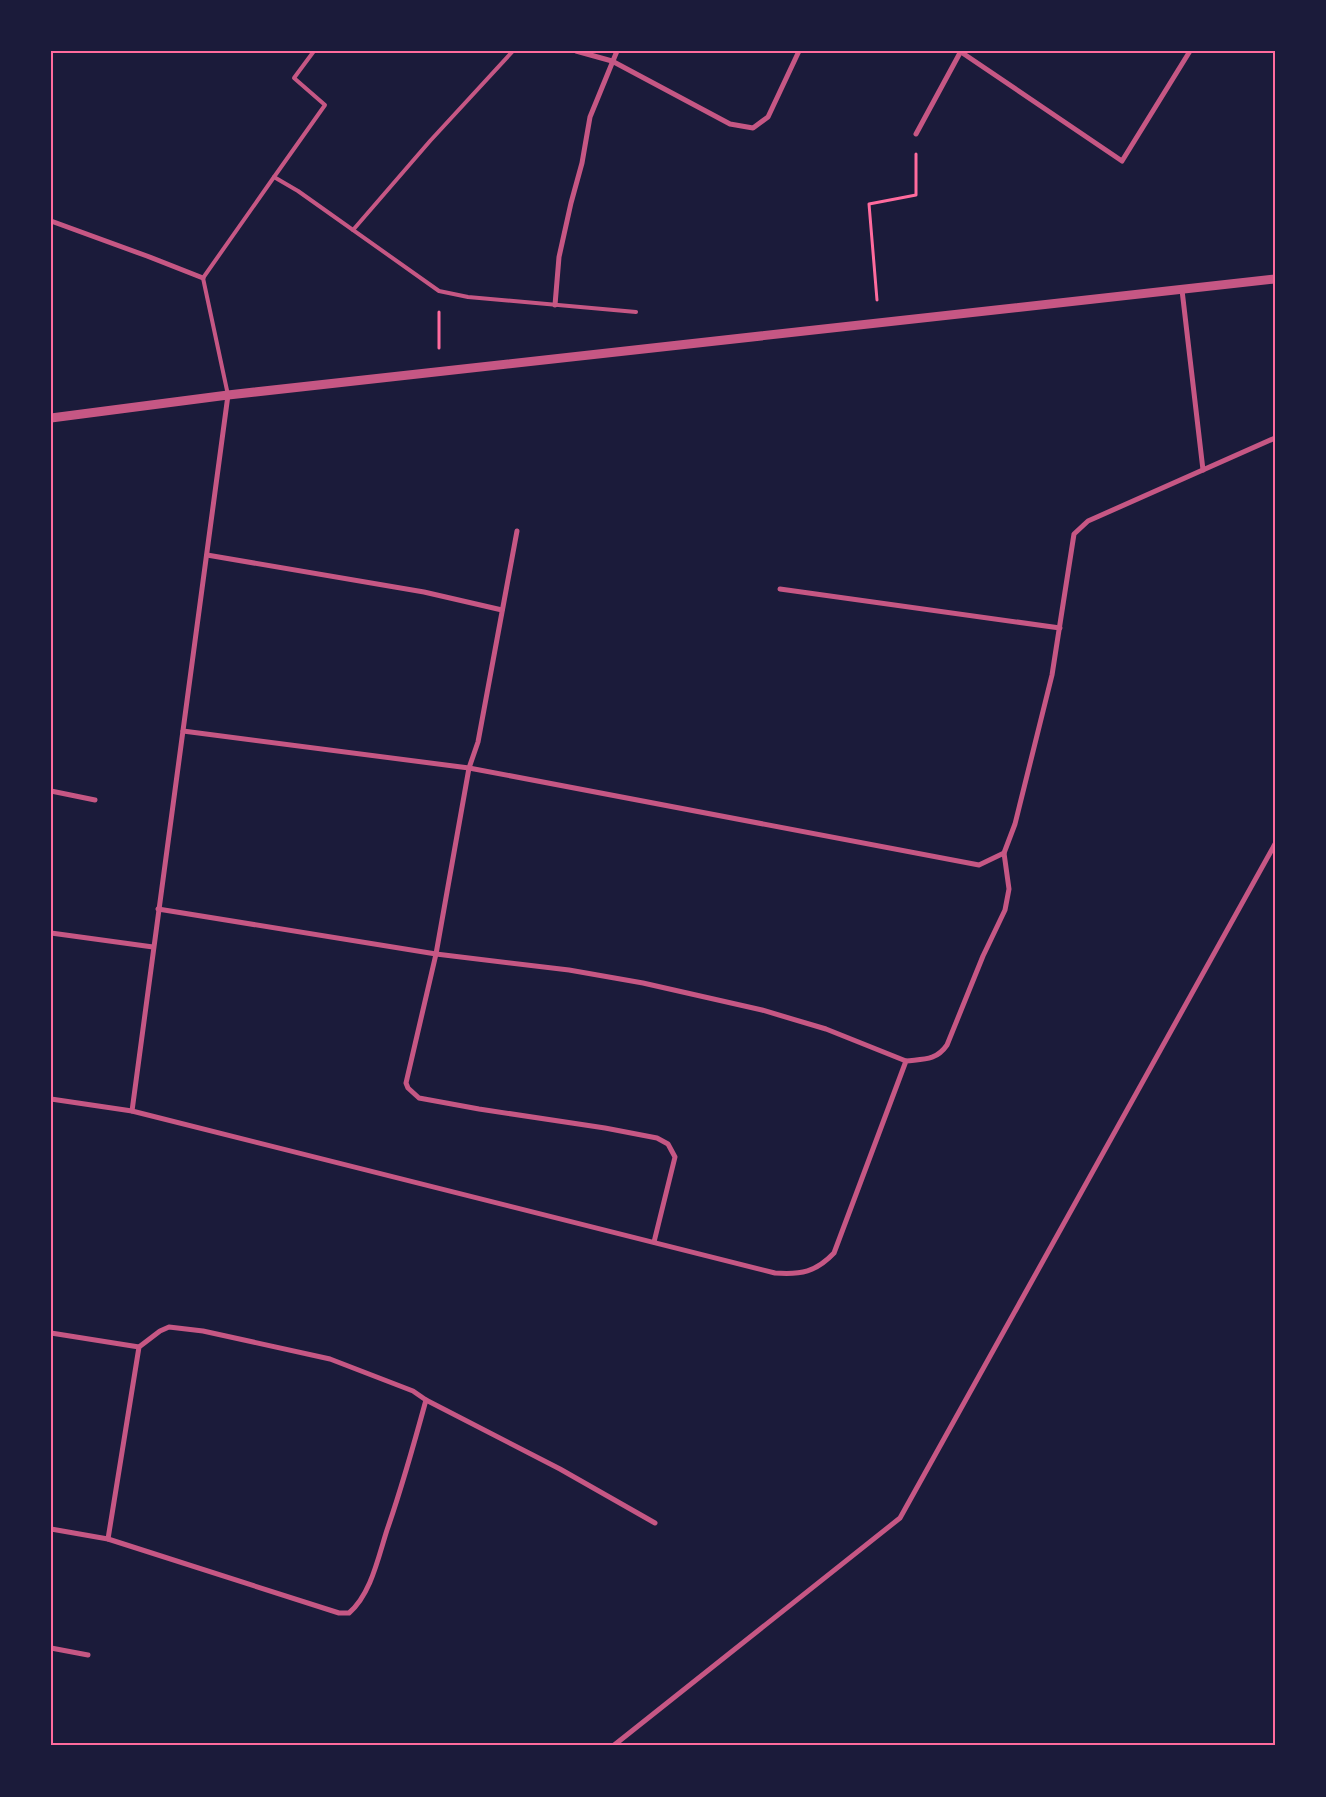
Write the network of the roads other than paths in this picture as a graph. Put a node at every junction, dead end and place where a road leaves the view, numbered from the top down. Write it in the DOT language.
graph roads {
  1 [pos="314,51"];
  2 [pos="513,51"];
  3 [pos="576,51"];
  4 [pos="617,51"];
  5 [pos="799,51"];
  6 [pos="1190,51"];
  7 [pos="961,52"];
  8 [pos="612,62"];
  9 [pos="916,134"];
  10 [pos="274,177"];
  11 [pos="51,222"];
  12 [pos="353,230"];
  13 [pos="203,278"];
  14 [pos="1275,279"];
  15 [pos="1182,290"];
  16 [pos="555,304"];
  17 [pos="636,312"];
  18 [pos="228,395"];
  19 [pos="51,418"];
  20 [pos="1275,438"];
  21 [pos="1203,470"];
  22 [pos="517,532"];
  23 [pos="207,555"];
  24 [pos="780,589"];
  25 [pos="502,610"];
  26 [pos="1060,628"];
  27 [pos="183,731"];
  28 [pos="470,768"];
  29 [pos="51,791"];
  30 [pos="95,800"];
  31 [pos="1275,844"];
  32 [pos="1004,853"];
  33 [pos="158,909"];
  34 [pos="51,933"];
  35 [pos="153,947"];
  36 [pos="436,954"];
  37 [pos="906,1061"];
  38 [pos="51,1099"];
  39 [pos="132,1111"];
  40 [pos="654,1242"];
  41 [pos="51,1333"];
  42 [pos="139,1347"];
  43 [pos="426,1400"];
  44 [pos="656,1523"];
  45 [pos="51,1529"];
  46 [pos="108,1538"];
  47 [pos="51,1648"];
  48 [pos="88,1655"];
  49 [pos="613,1746"];
  1 -- 10 [label="lane"];
  2 -- 12 [label="lane"];
  3 -- 8 [label="street"];
  4 -- 8 [label="street"];
  5 -- 8 [label="street"];
  6 -- 7 [label="street"];
  7 -- 9 [label="street"];
  8 -- 16 [label="street"];
  10 -- 12 [label="lane"];
  10 -- 13 [label="lane"];
  11 -- 13 [label="street"];
  12 -- 16 [label="lane"];
  13 -- 18 [label="lane"];
  14 -- 15 [label="street"];
  15 -- 18 [label="street"];
  15 -- 21 [label="street"];
  16 -- 17 [label="lane"];
  18 -- 19 [label="street"];
  18 -- 23 [label="street"];
  20 -- 21 [label="street"];
  21 -- 26 [label="street"];
  22 -- 25 [label="street"];
  23 -- 25 [label="street"];
  23 -- 27 [label="street"];
  24 -- 26 [label="street"];
  25 -- 28 [label="street"];
  26 -- 32 [label="street"];
  27 -- 28 [label="street"];
  27 -- 33 [label="street"];
  28 -- 32 [label="street"];
  28 -- 36 [label="street"];
  29 -- 30 [label="street"];
  31 -- 49 [label="street"];
  32 -- 37 [label="street"];
  33 -- 35 [label="street"];
  33 -- 36 [label="street"];
  34 -- 35 [label="street"];
  35 -- 39 [label="street"];
  36 -- 37 [label="street"];
  36 -- 40 [label="street"];
  37 -- 40 [label="street"];
  38 -- 39 [label="street"];
  39 -- 40 [label="street"];
  41 -- 42 [label="street"];
  42 -- 43 [label="street"];
  42 -- 46 [label="street"];
  43 -- 44 [label="street"];
  43 -- 46 [label="street"];
  45 -- 46 [label="street"];
  47 -- 48 [label="street"];
}
